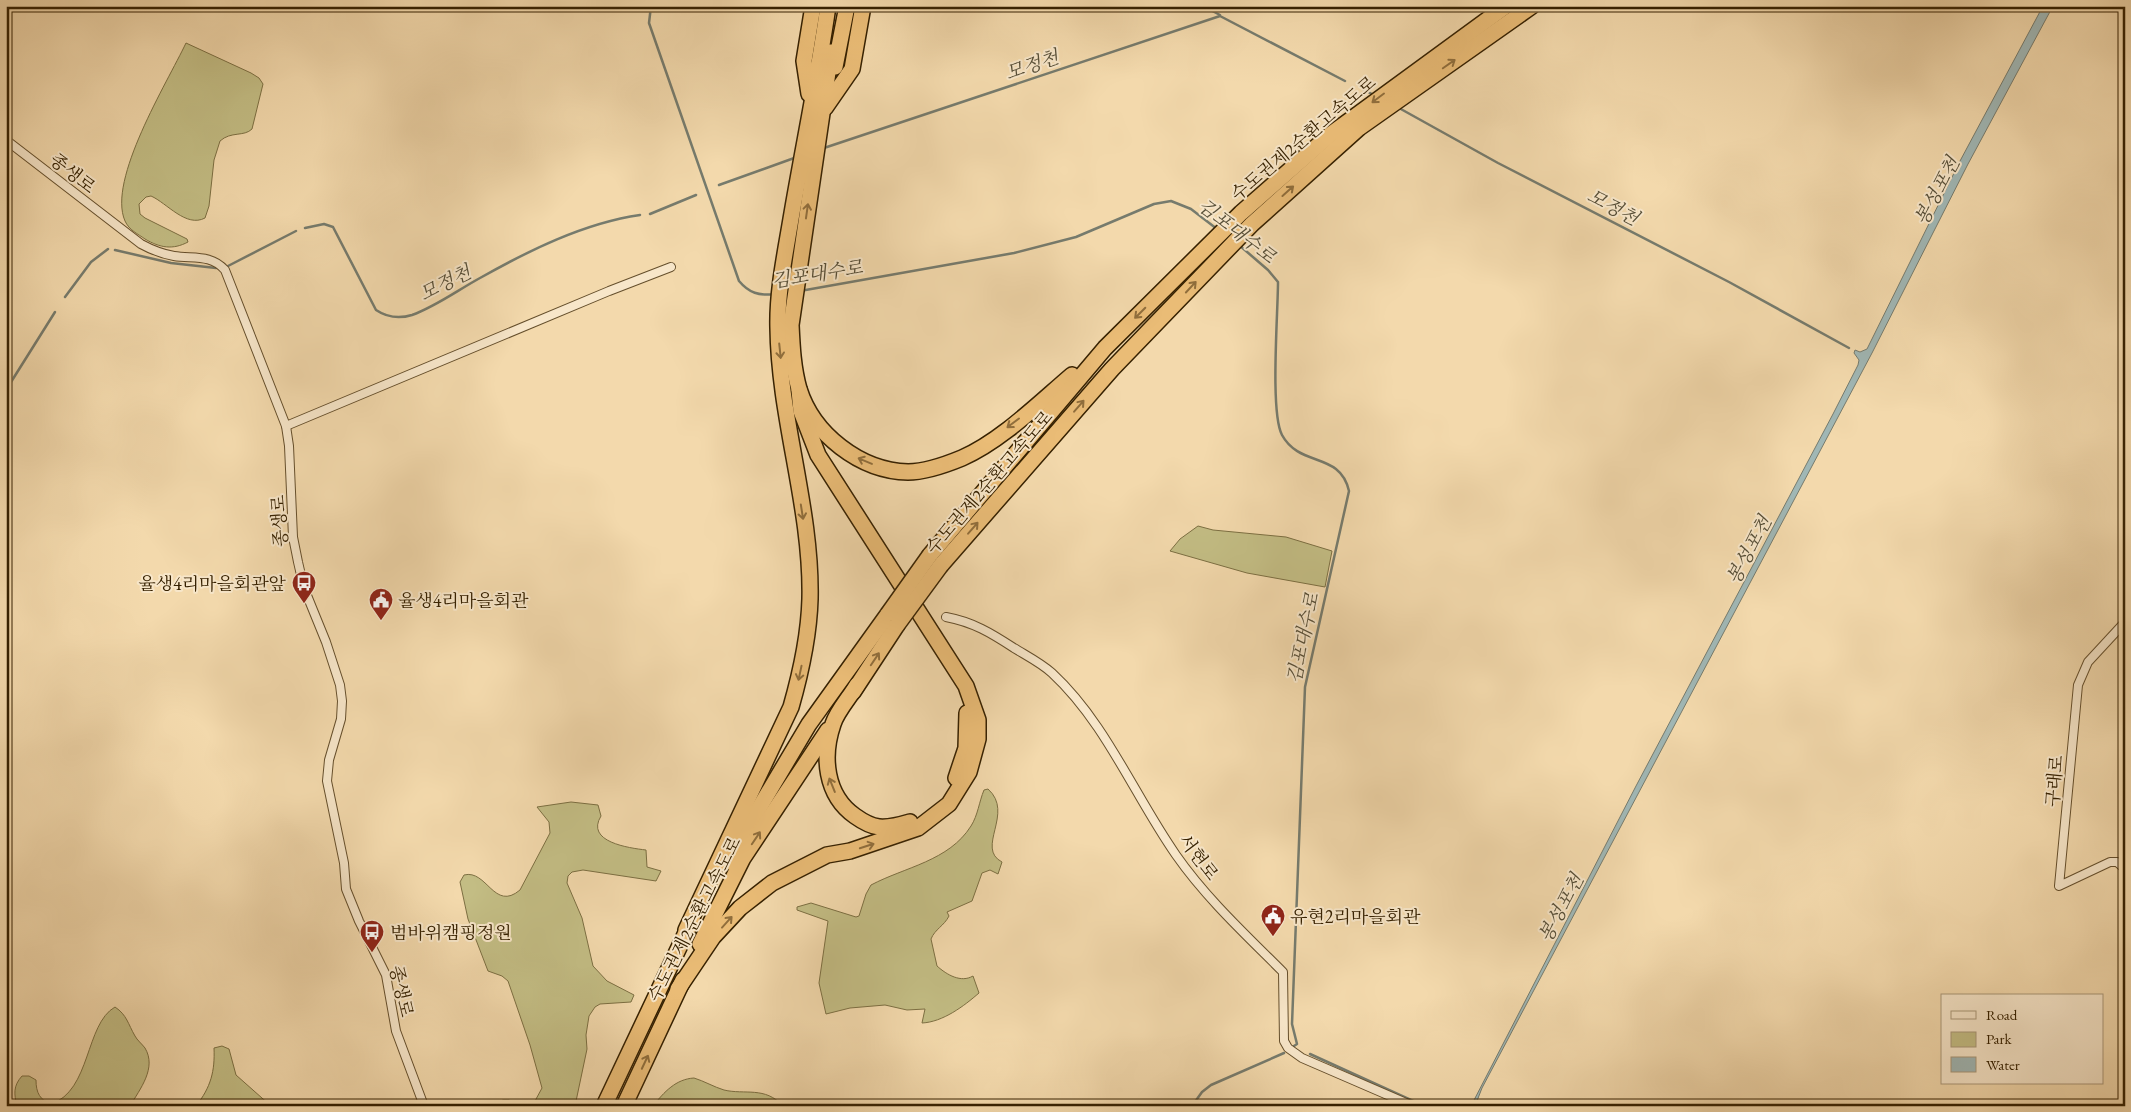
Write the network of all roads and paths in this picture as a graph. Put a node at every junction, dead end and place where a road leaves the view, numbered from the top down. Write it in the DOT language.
graph roads {
  1 [pos="813,6"];
  2 [pos="820,6"];
  3 [pos="828,6"];
  4 [pos="838,6"];
  5 [pos="847,6"];
  6 [pos="854,6"];
  7 [pos="863,6"];
  8 [pos="1506,6"];
  9 [pos="1532,6"];
  10 [pos="1403,88"];
  11 [pos="819,110"];
  12 [pos="6,140"];
  13 [pos="1247,218"];
  14 [pos="671,267"];
  15 [pos="786,303"];
  16 [pos="1105,348"];
  17 [pos="784,384"];
  18 [pos="799,390"];
  19 [pos="286,426"];
  20 [pos="946,617"];
  21 [pos="893,619"];
  22 [pos="2125,622"];
  23 [pos="858,685"];
  24 [pos="2125,869"];
  25 [pos="686,930"];
  26 [pos="678,989"];
  27 [pos="424,1106"];
  28 [pos="604,1106"];
  29 [pos="624,1106"];
  30 [pos="1412,1106"];
  1 -- 11 [label="highway"];
  2 -- 11 [label="highway"];
  3 -- 11 [label="highway"];
  4 -- 11 [label="highway"];
  5 -- 11 [label="highway"];
  6 -- 11 [label="highway"];
  7 -- 11 [label="highway"];
  8 -- 10 [label="highway, 수도권제2순환고속도로"];
  10 -- 9 [label="highway, 수도권제2순환고속도로, one-way"];
  10 -- 13 [label="highway, 수도권제2순환고속도로"];
  15 -- 11 [label="highway, one-way"];
  11 -- 15 [label="highway"];
  12 -- 19 [label="street, 종생로"];
  13 -- 16 [label="highway, 수도권제2순환고속도로, one-way"];
  21 -- 13 [label="highway, 수도권제2순환고속도로, one-way, bridge"];
  14 -- 19 [label="street"];
  15 -- 17 [label="highway, one-way"];
  15 -- 18 [label="highway"];
  16 -- 18 [label="highway, one-way"];
  16 -- 21 [label="highway, 수도권제2순환고속도로, bridge"];
  17 -- 23 [label="highway, one-way"];
  17 -- 25 [label="highway, one-way"];
  26 -- 18 [label="highway, one-way"];
  19 -- 27 [label="street, 종생로"];
  20 -- 30 [label="street, 서현로"];
  23 -- 21 [label="highway, 수도권제2순환고속도로, one-way"];
  21 -- 25 [label="highway, 수도권제2순환고속도로"];
  22 -- 24 [label="street, 구래로"];
  26 -- 23 [label="highway, 수도권제2순환고속도로, one-way"];
  25 -- 28 [label="highway, 수도권제2순환고속도로"];
  29 -- 26 [label="highway, 수도권제2순환고속도로, one-way"];
}
